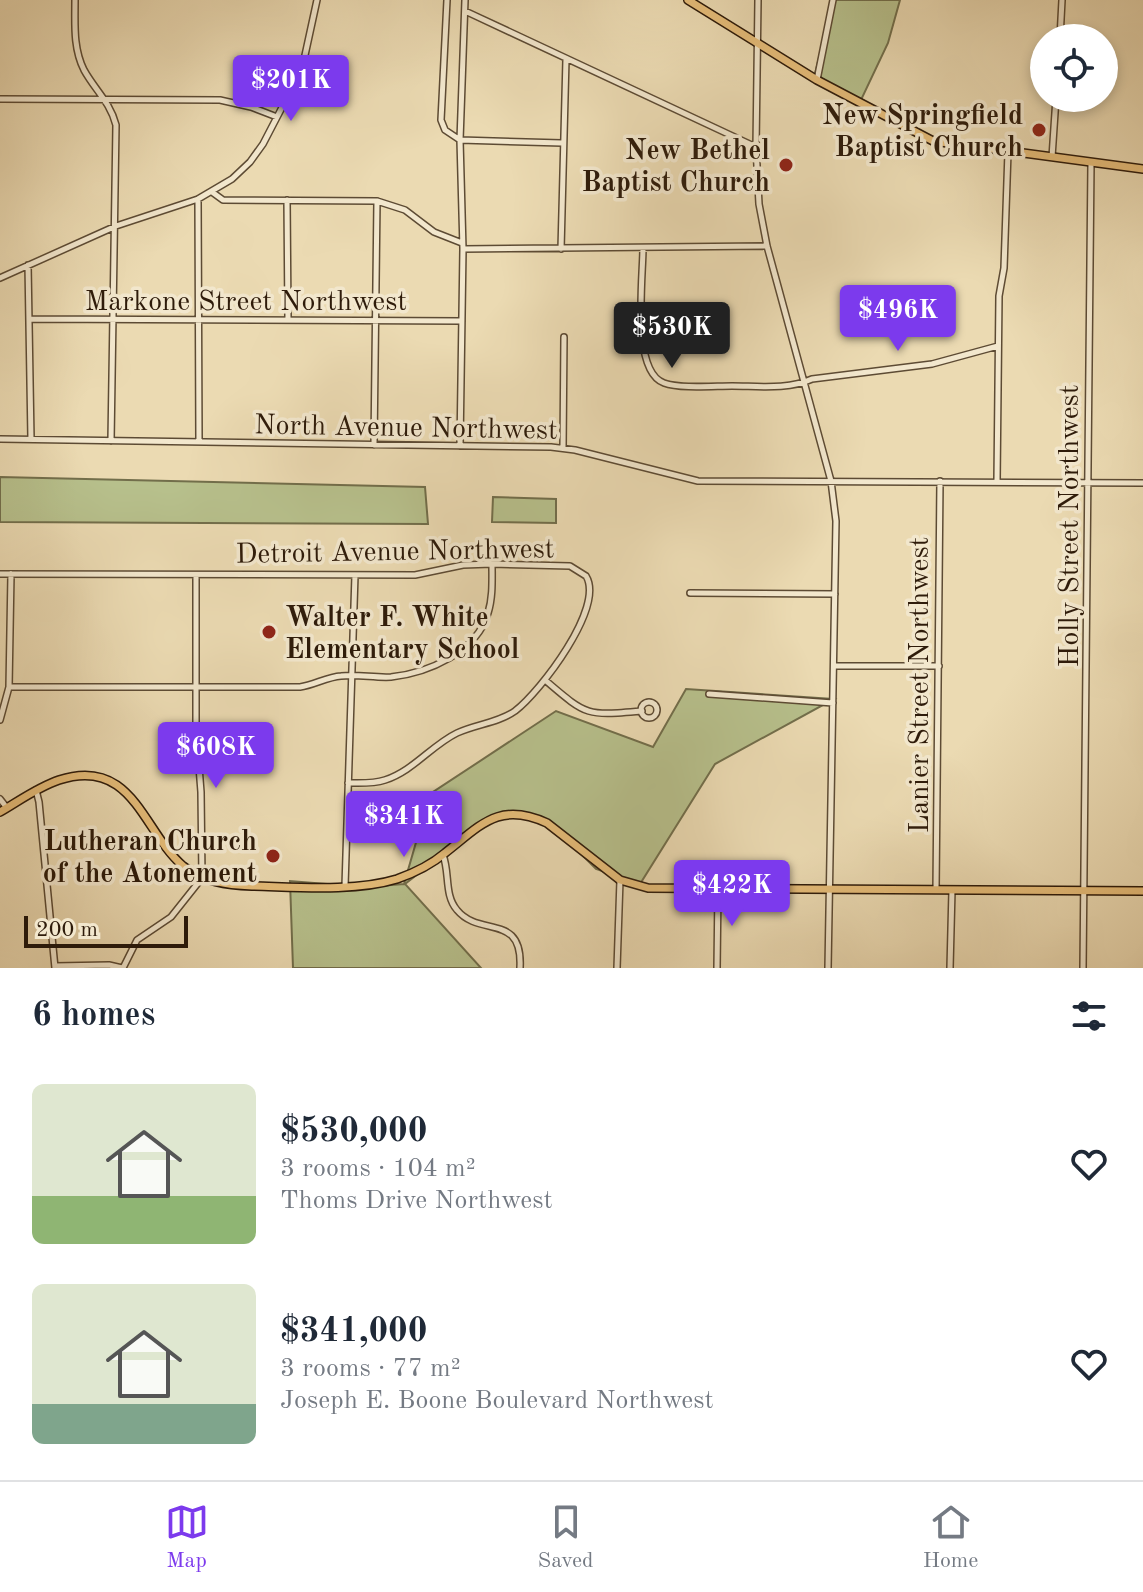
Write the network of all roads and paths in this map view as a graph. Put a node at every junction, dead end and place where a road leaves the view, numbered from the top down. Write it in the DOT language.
graph roads {
  1 [pos="75,0"];
  2 [pos="317,0"];
  3 [pos="447,0"];
  4 [pos="465,0"];
  5 [pos="688,0"];
  6 [pos="758,0"];
  7 [pos="833,0"];
  8 [pos="1062,0"];
  9 [pos="465,11"];
  10 [pos="1061,24"];
  11 [pos="758,46"];
  12 [pos="566,59"];
  13 [pos="817,80"];
  14 [pos="0,99"];
  15 [pos="107,99"];
  16 [pos="1055,112"];
  17 [pos="277,117"];
  18 [pos="460,140"];
  19 [pos="562,143"];
  20 [pos="756,147"];
  21 [pos="1008,152"];
  22 [pos="1052,158"];
  23 [pos="1091,163"];
  24 [pos="1143,169"];
  25 [pos="212,192"];
  26 [pos="198,199"];
  27 [pos="287,200"];
  28 [pos="377,201"];
  29 [pos="116,226"];
  30 [pos="462,246"];
  31 [pos="767,246"];
  32 [pos="643,248"];
  33 [pos="561,249"];
  34 [pos="28,265"];
  35 [pos="0,278"];
  36 [pos="31,319"];
  37 [pos="112,319"];
  38 [pos="199,319"];
  39 [pos="288,319"];
  40 [pos="376,319"];
  41 [pos="462,321"];
  42 [pos="564,337"];
  43 [pos="998,346"];
  44 [pos="804,383"];
  45 [pos="0,439"];
  46 [pos="31,439"];
  47 [pos="111,441"];
  48 [pos="199,442"];
  49 [pos="374,445"];
  50 [pos="460,446"];
  51 [pos="563,448"];
  52 [pos="831,481"];
  53 [pos="940,481"];
  54 [pos="997,481"];
  55 [pos="1088,482"];
  56 [pos="1143,483"];
  57 [pos="492,564"];
  58 [pos="0,574"];
  59 [pos="11,574"];
  60 [pos="196,575"];
  61 [pos="355,575"];
  62 [pos="690,593"];
  63 [pos="835,594"];
  64 [pos="834,666"];
  65 [pos="939,666"];
  66 [pos="353,675"];
  67 [pos="545,680"];
  68 [pos="9,687"];
  69 [pos="196,688"];
  70 [pos="709,694"];
  71 [pos="833,703"];
  72 [pos="642,711"];
  73 [pos="0,720"];
  74 [pos="348,783"];
  75 [pos="36,790"];
  76 [pos="0,799"];
  77 [pos="4,810"];
  78 [pos="443,855"];
  79 [pos="202,878"];
  80 [pos="620,880"];
  81 [pos="345,886"];
  82 [pos="718,889"];
  83 [pos="830,890"];
  84 [pos="936,890"];
  85 [pos="952,890"];
  86 [pos="1085,891"];
  87 [pos="1143,891"];
  88 [pos="55,967"];
  89 [pos="123,968"];
  90 [pos="520,968"];
  91 [pos="617,968"];
  92 [pos="717,968"];
  93 [pos="828,968"];
  94 [pos="950,968"];
  95 [pos="1083,968"];
  1 -- 15 [label="street"];
  2 -- 17 [label="street"];
  3 -- 18 [label="street"];
  4 -- 9 [label="street"];
  5 -- 11 [label="main road"];
  6 -- 11 [label="street"];
  7 -- 13 [label="street"];
  8 -- 10 [label="street"];
  9 -- 12 [label="street"];
  9 -- 18 [label="street"];
  11 -- 13 [label="main road"];
  11 -- 20 [label="street"];
  12 -- 19 [label="street"];
  12 -- 20 [label="street"];
  13 -- 21 [label="main road"];
  14 -- 15 [label="street"];
  15 -- 17 [label="street"];
  15 -- 29 [label="street"];
  16 -- 22 [label="street"];
  17 -- 25 [label="street"];
  18 -- 19 [label="street"];
  18 -- 30 [label="street"];
  19 -- 33 [label="street"];
  20 -- 31 [label="street"];
  21 -- 22 [label="main road"];
  21 -- 43 [label="street"];
  22 -- 23 [label="main road"];
  23 -- 24 [label="main road"];
  23 -- 55 [label="street, Holly Street Northwest"];
  25 -- 26 [label="street"];
  25 -- 27 [label="street"];
  26 -- 29 [label="street"];
  26 -- 38 [label="street"];
  27 -- 28 [label="street"];
  27 -- 39 [label="street"];
  28 -- 30 [label="street"];
  28 -- 40 [label="street"];
  29 -- 34 [label="street"];
  29 -- 37 [label="street"];
  30 -- 33 [label="street"];
  30 -- 41 [label="street"];
  31 -- 32 [label="street"];
  31 -- 44 [label="street"];
  32 -- 33 [label="street"];
  32 -- 44 [label="street"];
  34 -- 35 [label="street"];
  34 -- 36 [label="street"];
  36 -- 37 [label="street, Markone Street Northwest"];
  36 -- 46 [label="street"];
  37 -- 38 [label="street, Markone Street Northwest"];
  37 -- 47 [label="street"];
  38 -- 39 [label="street, Markone Street Northwest"];
  38 -- 48 [label="street"];
  39 -- 40 [label="street, Markone Street Northwest"];
  40 -- 41 [label="street, Markone Street Northwest"];
  40 -- 49 [label="street"];
  41 -- 50 [label="street"];
  42 -- 51 [label="street"];
  43 -- 44 [label="street"];
  43 -- 54 [label="street"];
  44 -- 52 [label="street"];
  45 -- 46 [label="street, North Avenue Northwest"];
  46 -- 47 [label="street, North Avenue Northwest"];
  47 -- 48 [label="street, North Avenue Northwest"];
  48 -- 49 [label="street, North Avenue Northwest"];
  49 -- 50 [label="street, North Avenue Northwest"];
  50 -- 51 [label="street, North Avenue Northwest"];
  51 -- 52 [label="street, North Avenue Northwest"];
  52 -- 53 [label="street, North Avenue Northwest"];
  52 -- 63 [label="street"];
  53 -- 54 [label="street, North Avenue Northwest"];
  53 -- 65 [label="street, Lanier Street Northwest"];
  54 -- 55 [label="street, North Avenue Northwest"];
  55 -- 56 [label="street, North Avenue Northwest"];
  55 -- 86 [label="street, Holly Street Northwest"];
  57 -- 61 [label="street, Detroit Avenue Northwest"];
  57 -- 66 [label="street"];
  57 -- 67 [label="street, Detroit Avenue Northwest"];
  58 -- 59 [label="street, Detroit Avenue Northwest"];
  59 -- 60 [label="street, Detroit Avenue Northwest"];
  59 -- 68 [label="street"];
  60 -- 61 [label="street, Detroit Avenue Northwest"];
  60 -- 69 [label="street"];
  61 -- 66 [label="street"];
  62 -- 63 [label="street"];
  63 -- 64 [label="street"];
  64 -- 65 [label="street"];
  64 -- 71 [label="street"];
  65 -- 84 [label="street, Lanier Street Northwest"];
  66 -- 69 [label="street"];
  66 -- 74 [label="street"];
  67 -- 72 [label="street"];
  67 -- 74 [label="street, Detroit Avenue Northwest"];
  68 -- 69 [label="street"];
  68 -- 73 [label="street"];
  69 -- 79 [label="street"];
  70 -- 71 [label="street"];
  71 -- 83 [label="street"];
  74 -- 81 [label="street"];
  75 -- 77 [label="main road"];
  75 -- 79 [label="main road"];
  75 -- 88 [label="street"];
  76 -- 77 [label="street"];
  78 -- 80 [label="main road"];
  78 -- 81 [label="main road"];
  78 -- 90 [label="street"];
  79 -- 81 [label="main road"];
  79 -- 89 [label="street"];
  80 -- 82 [label="main road"];
  80 -- 91 [label="street"];
  82 -- 83 [label="main road"];
  82 -- 92 [label="street"];
  83 -- 84 [label="main road"];
  83 -- 93 [label="street"];
  84 -- 85 [label="main road"];
  85 -- 86 [label="main road"];
  85 -- 94 [label="street"];
  86 -- 87 [label="main road"];
  86 -- 95 [label="street, Holly Street Northwest"];
  88 -- 89 [label="street"];
}
